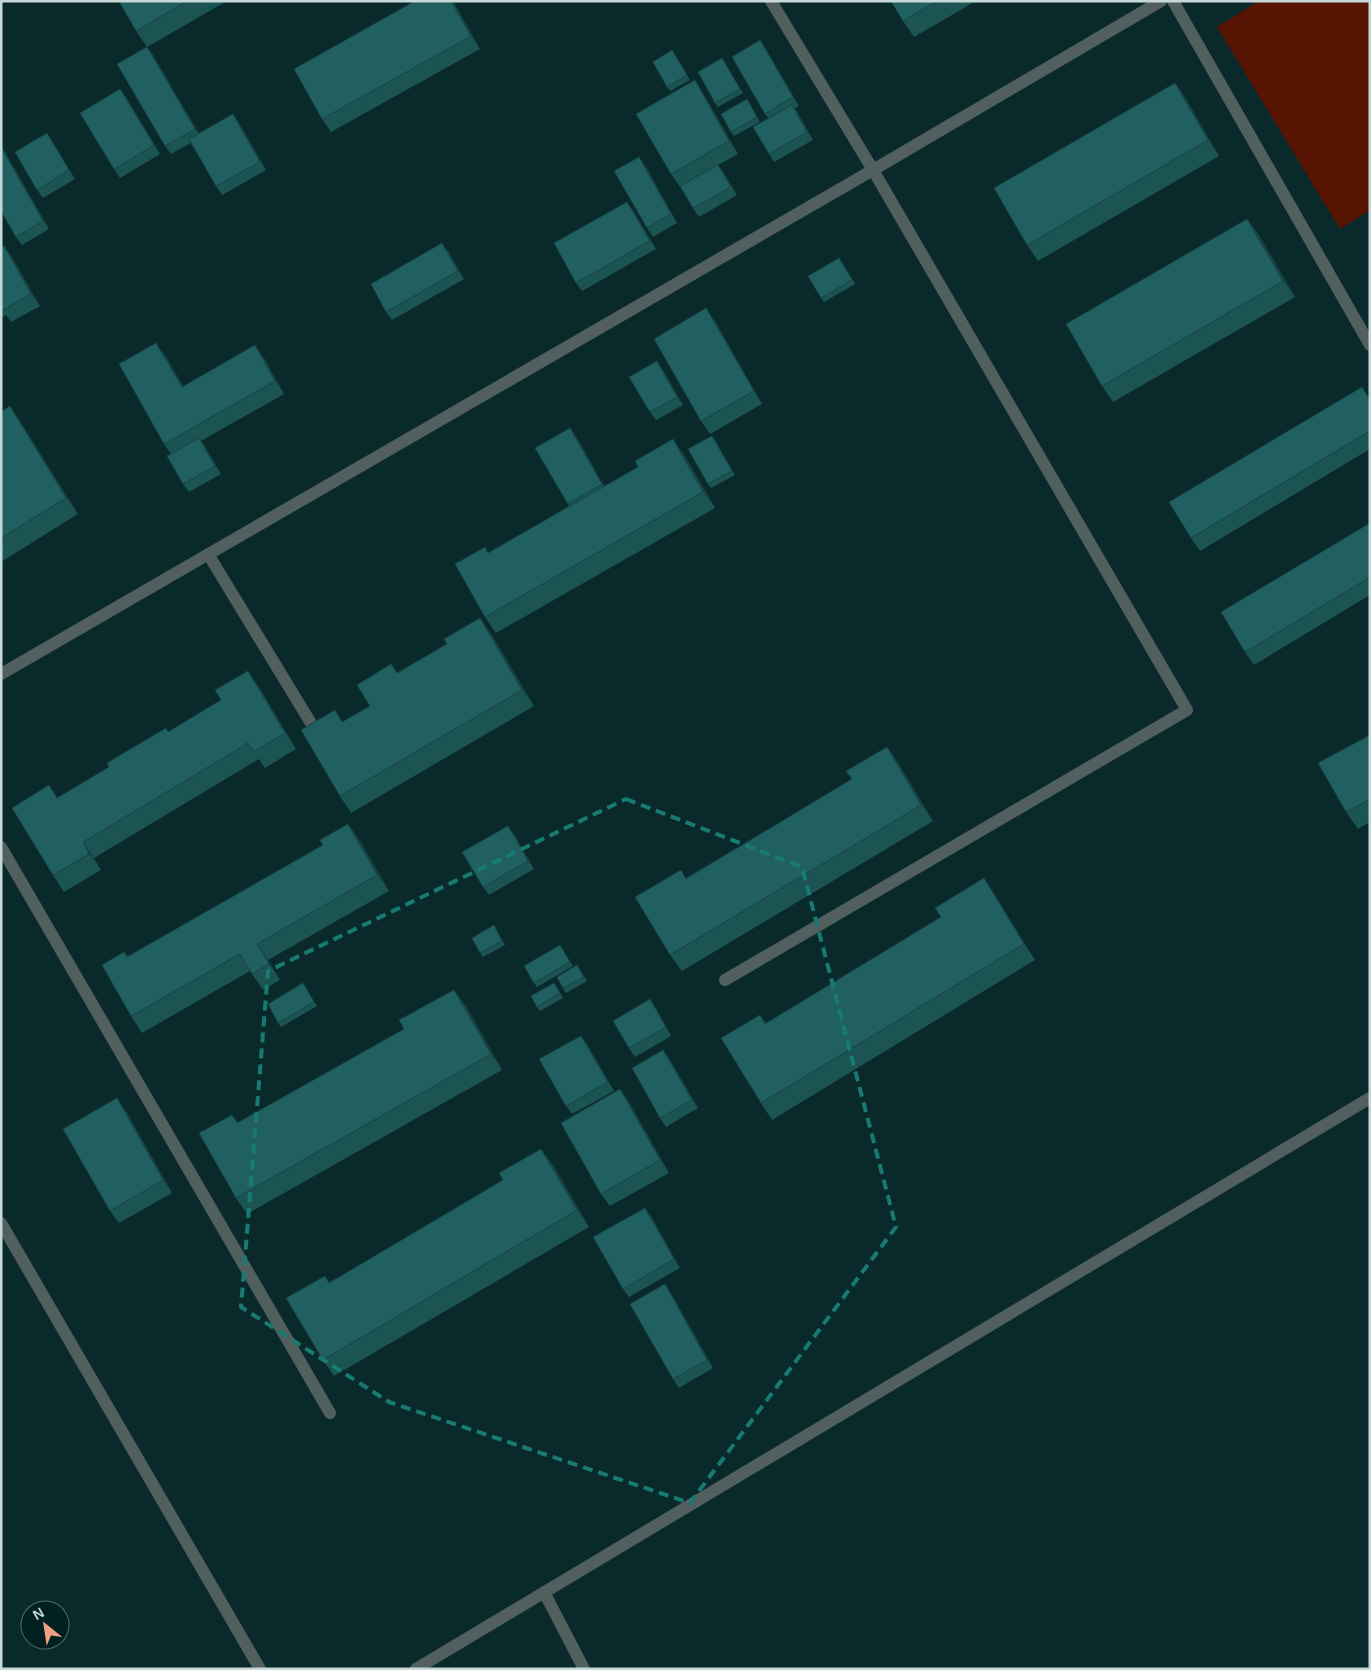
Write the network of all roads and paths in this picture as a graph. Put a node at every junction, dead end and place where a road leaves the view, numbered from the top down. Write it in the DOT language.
graph roads {
  1 [pos="771,1"];
  2 [pos="1161,1"];
  3 [pos="1173,1"];
  4 [pos="873,170"];
  5 [pos="1370,345"];
  6 [pos="208,554"];
  7 [pos="1,674"];
  8 [pos="328,752"];
  9 [pos="1,847"];
  10 [pos="725,980"];
  11 [pos="1370,1098"];
  12 [pos="1,1223"];
  13 [pos="330,1413"];
  14 [pos="544,1592"];
  15 [pos="260,1669"];
  16 [pos="416,1669"];
  17 [pos="584,1669"];
  1 -- 4 [label="street"];
  2 -- 4 [label="street"];
  3 -- 5 [label="street"];
  4 -- 6 [label="street"];
  4 -- 10 [label="street"];
  6 -- 7 [label="street"];
  6 -- 8 [label="street"];
  9 -- 13 [label="street"];
  11 -- 14 [label="street"];
  12 -- 15 [label="street"];
  14 -- 16 [label="street"];
  14 -- 17 [label="street"];
}
